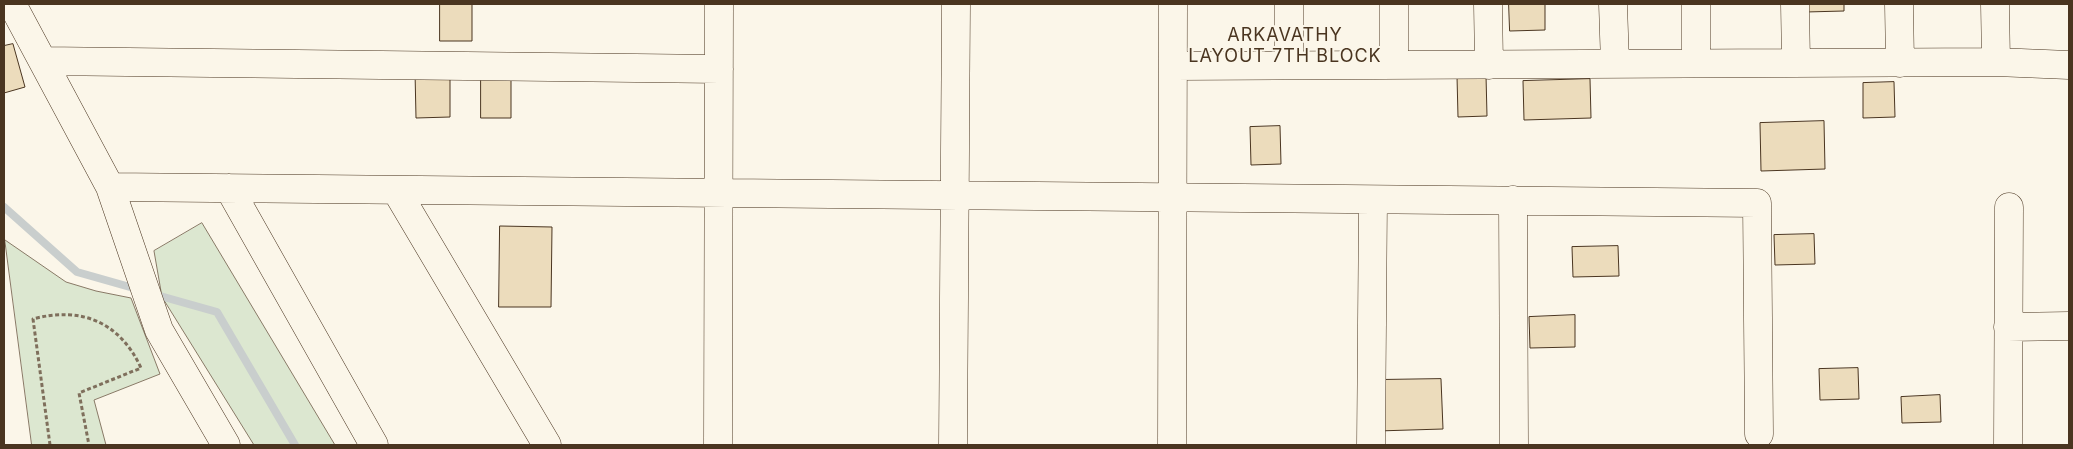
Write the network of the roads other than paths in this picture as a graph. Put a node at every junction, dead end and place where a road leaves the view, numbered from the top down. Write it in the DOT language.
graph roads {
  1 [pos="12,4"];
  2 [pos="719,4"];
  3 [pos="956,4"];
  4 [pos="1173,4"];
  5 [pos="1290,4"];
  6 [pos="1394,4"];
  7 [pos="1488,4"];
  8 [pos="1613,4"];
  9 [pos="1696,4"];
  10 [pos="1795,4"];
  11 [pos="1899,4"];
  12 [pos="1995,4"];
  13 [pos="43,61"];
  14 [pos="1996,62"];
  15 [pos="1696,63"];
  16 [pos="1796,63"];
  17 [pos="1900,63"];
  18 [pos="1615,64"];
  19 [pos="1289,65"];
  20 [pos="1394,65"];
  21 [pos="1489,65"];
  22 [pos="2069,65"];
  23 [pos="1174,66"];
  24 [pos="719,69"];
  25 [pos="110,187"];
  26 [pos="229,188"];
  27 [pos="396,190"];
  28 [pos="719,193"];
  29 [pos="955,195"];
  30 [pos="1173,197"];
  31 [pos="1373,200"];
  32 [pos="1513,200"];
  33 [pos="2008,207"];
  34 [pos="2069,326"];
  35 [pos="2008,327"];
  36 [pos="1758,434"];
  37 [pos="226,445"];
  38 [pos="374,445"];
  39 [pos="547,445"];
  40 [pos="718,445"];
  41 [pos="952,445"];
  42 [pos="1172,445"];
  43 [pos="1371,445"];
  44 [pos="1514,445"];
  45 [pos="2008,445"];
  1 -- 13 [label="street"];
  2 -- 24 [label="street"];
  3 -- 29 [label="street"];
  4 -- 23 [label="street"];
  5 -- 19 [label="street"];
  6 -- 20 [label="street"];
  7 -- 21 [label="street"];
  8 -- 18 [label="street"];
  9 -- 15 [label="street"];
  10 -- 16 [label="street"];
  11 -- 17 [label="street"];
  12 -- 14 [label="street"];
  13 -- 24 [label="street"];
  13 -- 25 [label="street"];
  14 -- 17 [label="street"];
  14 -- 22 [label="street"];
  15 -- 16 [label="street"];
  15 -- 18 [label="street"];
  16 -- 17 [label="street"];
  18 -- 21 [label="street"];
  19 -- 20 [label="street"];
  19 -- 23 [label="street"];
  20 -- 21 [label="street"];
  23 -- 30 [label="street"];
  24 -- 28 [label="street"];
  25 -- 26 [label="street"];
  25 -- 37 [label="street"];
  26 -- 27 [label="street"];
  26 -- 38 [label="street"];
  27 -- 28 [label="street"];
  27 -- 39 [label="street"];
  28 -- 29 [label="street"];
  28 -- 40 [label="street"];
  29 -- 30 [label="street"];
  29 -- 41 [label="street"];
  30 -- 31 [label="street"];
  30 -- 42 [label="street"];
  31 -- 32 [label="street"];
  31 -- 43 [label="street"];
  32 -- 36 [label="street"];
  32 -- 44 [label="street"];
  33 -- 35 [label="street"];
  34 -- 35 [label="street"];
  35 -- 45 [label="street"];
}
